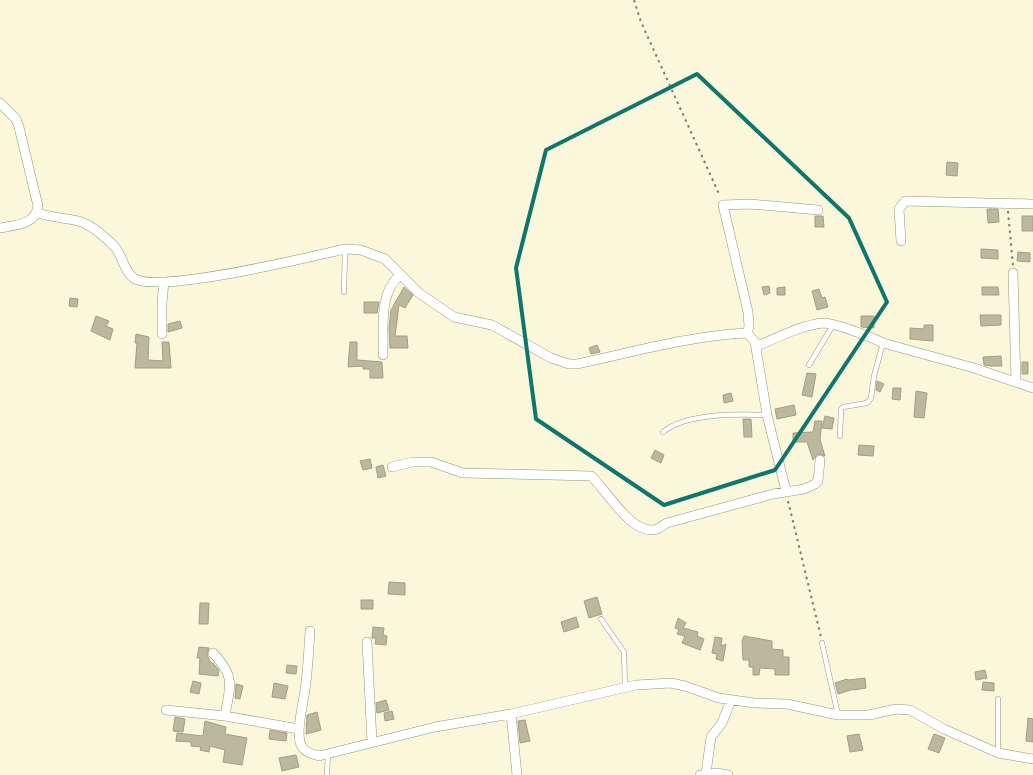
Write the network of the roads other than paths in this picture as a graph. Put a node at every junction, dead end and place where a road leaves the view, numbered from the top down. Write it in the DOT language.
graph roads {
  1 [pos="0,103"];
  2 [pos="1033,204"];
  3 [pos="818,210"];
  4 [pos="37,213"];
  5 [pos="0,228"];
  6 [pos="901,241"];
  7 [pos="345,249"];
  8 [pos="1013,273"];
  9 [pos="400,275"];
  10 [pos="164,282"];
  11 [pos="344,292"];
  12 [pos="833,325"];
  13 [pos="746,333"];
  14 [pos="162,334"];
  15 [pos="883,343"];
  16 [pos="756,346"];
  17 [pos="383,355"];
  18 [pos="809,365"];
  19 [pos="1016,382"];
  20 [pos="1033,388"];
  21 [pos="767,415"];
  22 [pos="663,432"];
  23 [pos="840,436"];
  24 [pos="820,460"];
  25 [pos="392,467"];
  26 [pos="786,491"];
  27 [pos="601,619"];
  28 [pos="310,631"];
  29 [pos="368,642"];
  30 [pos="822,643"];
  31 [pos="213,652"];
  32 [pos="625,688"];
  33 [pos="998,699"];
  34 [pos="732,700"];
  35 [pos="166,710"];
  36 [pos="510,714"];
  37 [pos="838,715"];
  38 [pos="225,716"];
  39 [pos="299,729"];
  40 [pos="372,742"];
  41 [pos="998,753"];
  42 [pos="328,754"];
  43 [pos="1033,759"];
  44 [pos="703,774"];
  45 [pos="328,775"];
  46 [pos="517,775"];
  47 [pos="728,775"];
  1 -- 4 [label="street"];
  2 -- 6 [label="street"];
  3 -- 13 [label="street"];
  4 -- 5 [label="street"];
  4 -- 10 [label="street"];
  7 -- 9 [label="street"];
  7 -- 10 [label="street"];
  7 -- 11 [label="lane"];
  8 -- 19 [label="street"];
  9 -- 13 [label="street"];
  9 -- 17 [label="street"];
  10 -- 14 [label="street"];
  12 -- 15 [label="street"];
  12 -- 16 [label="street"];
  12 -- 18 [label="lane"];
  13 -- 16 [label="street"];
  15 -- 19 [label="street"];
  15 -- 23 [label="lane"];
  16 -- 21 [label="street"];
  19 -- 20 [label="street"];
  21 -- 22 [label="lane"];
  21 -- 26 [label="street"];
  24 -- 26 [label="street"];
  25 -- 26 [label="street"];
  27 -- 32 [label="lane"];
  28 -- 39 [label="street"];
  29 -- 40 [label="street"];
  30 -- 37 [label="lane"];
  31 -- 38 [label="street"];
  32 -- 34 [label="street"];
  32 -- 36 [label="street"];
  33 -- 41 [label="lane"];
  34 -- 37 [label="street"];
  34 -- 44 [label="street"];
  35 -- 38 [label="street"];
  36 -- 40 [label="street"];
  36 -- 46 [label="street"];
  37 -- 41 [label="street"];
  38 -- 39 [label="street"];
  39 -- 42 [label="street"];
  40 -- 42 [label="street"];
  41 -- 43 [label="street"];
  42 -- 45 [label="lane"];
  44 -- 47 [label="street"];
}
